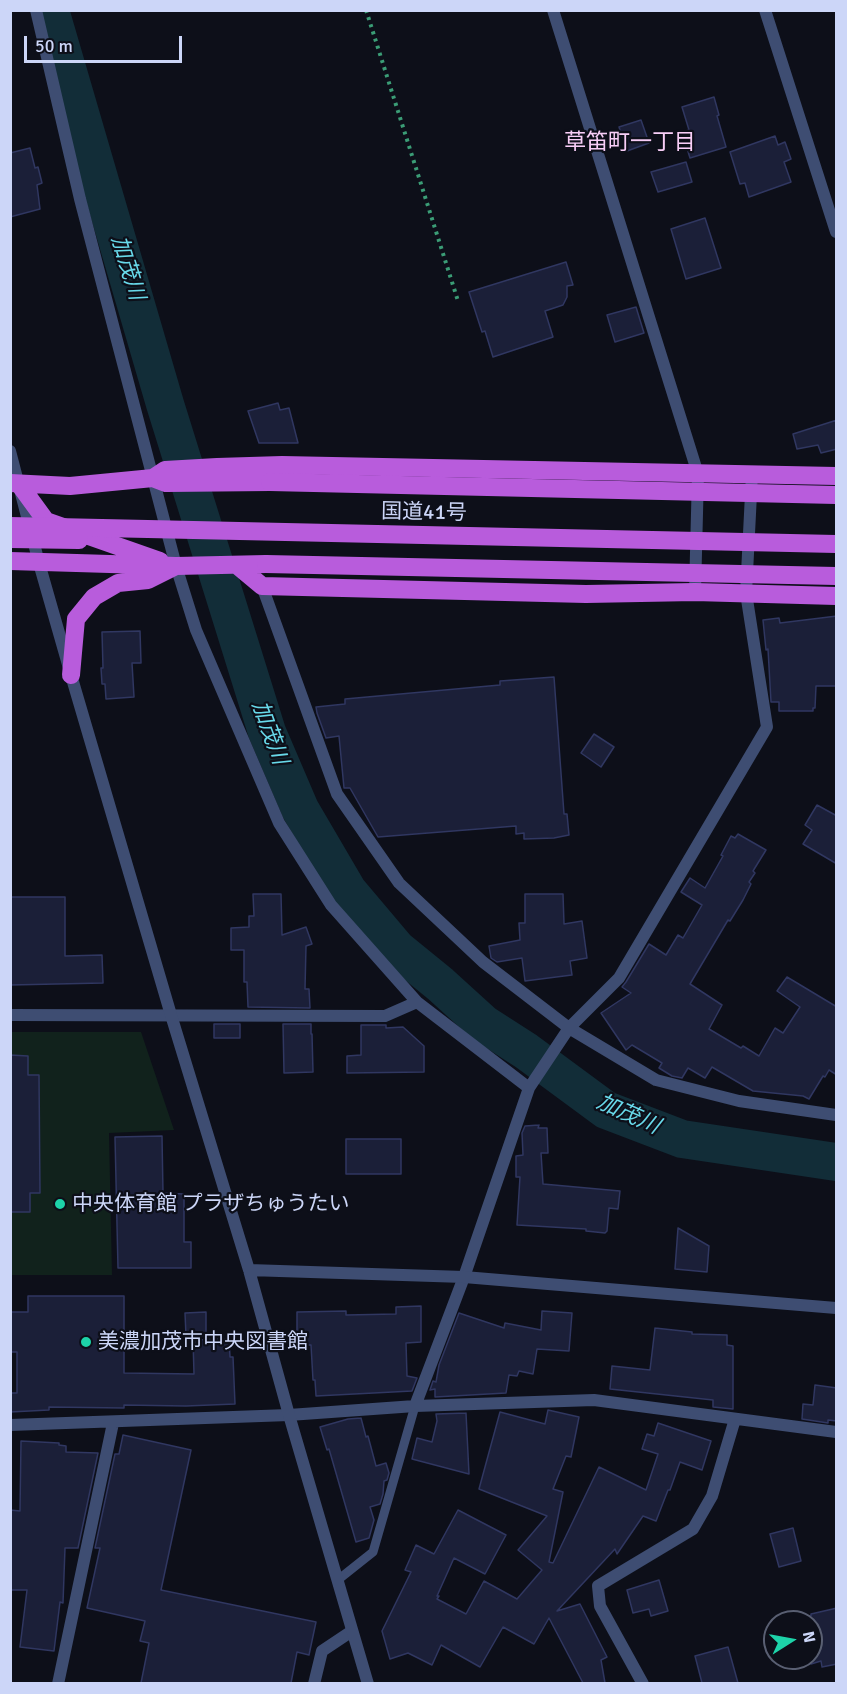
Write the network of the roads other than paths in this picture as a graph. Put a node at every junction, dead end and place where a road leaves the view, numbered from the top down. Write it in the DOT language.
graph roads {
  1 [pos="36,10"];
  2 [pos="553,10"];
  3 [pos="765,10"];
  4 [pos="837,232"];
  5 [pos="10,451"];
  6 [pos="698,474"];
  7 [pos="752,474"];
  8 [pos="218,475"];
  9 [pos="837,476"];
  10 [pos="162,477"];
  11 [pos="15,483"];
  12 [pos="837,495"];
  13 [pos="10,526"];
  14 [pos="10,539"];
  15 [pos="837,544"];
  16 [pos="837,555"];
  17 [pos="10,561"];
  18 [pos="39,563"];
  19 [pos="176,566"];
  20 [pos="232,566"];
  21 [pos="837,576"];
  22 [pos="262,586"];
  23 [pos="695,592"];
  24 [pos="746,593"];
  25 [pos="837,596"];
  26 [pos="71,675"];
  27 [pos="417,1002"];
  28 [pos="10,1015"];
  29 [pos="171,1015"];
  30 [pos="569,1028"];
  31 [pos="530,1088"];
  32 [pos="837,1115"];
  33 [pos="249,1270"];
  34 [pos="464,1277"];
  35 [pos="837,1308"];
  36 [pos="415,1406"];
  37 [pos="289,1415"];
  38 [pos="735,1419"];
  39 [pos="113,1423"];
  40 [pos="10,1425"];
  41 [pos="837,1432"];
  42 [pos="339,1579"];
  43 [pos="352,1631"];
  44 [pos="58,1683"];
  45 [pos="314,1683"];
  46 [pos="368,1683"];
  47 [pos="643,1683"];
  1 -- 10 [label="street"];
  2 -- 6 [label="street"];
  3 -- 4 [label="street"];
  5 -- 11 [label="street"];
  6 -- 7 [label="highway"];
  6 -- 8 [label="highway"];
  6 -- 23 [label="street"];
  7 -- 9 [label="highway"];
  7 -- 24 [label="street"];
  8 -- 10 [label="highway"];
  8 -- 12 [label="highway, bridge"];
  10 -- 11 [label="highway"];
  10 -- 19 [label="street"];
  11 -- 18 [label="street"];
  11 -- 19 [label="highway"];
  13 -- 15 [label="highway, 国道41号, bridge"];
  14 -- 16 [label="highway, 国道41号, bridge"];
  14 -- 18 [label="highway"];
  17 -- 18 [label="highway"];
  18 -- 19 [label="highway"];
  18 -- 26 [label="street"];
  19 -- 20 [label="highway"];
  19 -- 26 [label="highway"];
  19 -- 27 [label="street"];
  20 -- 21 [label="highway, bridge"];
  20 -- 22 [label="highway"];
  22 -- 23 [label="highway"];
  22 -- 30 [label="street"];
  23 -- 24 [label="highway"];
  24 -- 25 [label="highway"];
  24 -- 30 [label="street"];
  26 -- 29 [label="street"];
  27 -- 29 [label="street"];
  27 -- 31 [label="street"];
  28 -- 29 [label="street"];
  29 -- 33 [label="street"];
  30 -- 31 [label="street"];
  30 -- 32 [label="street"];
  31 -- 34 [label="street"];
  33 -- 34 [label="street"];
  33 -- 37 [label="street"];
  34 -- 35 [label="street"];
  34 -- 36 [label="street"];
  36 -- 37 [label="street"];
  36 -- 38 [label="street"];
  36 -- 42 [label="lane"];
  37 -- 39 [label="street"];
  37 -- 42 [label="street"];
  38 -- 41 [label="street"];
  38 -- 47 [label="street"];
  39 -- 40 [label="street"];
  39 -- 44 [label="street"];
  42 -- 43 [label="street"];
  43 -- 45 [label="street"];
  43 -- 46 [label="street"];
}
